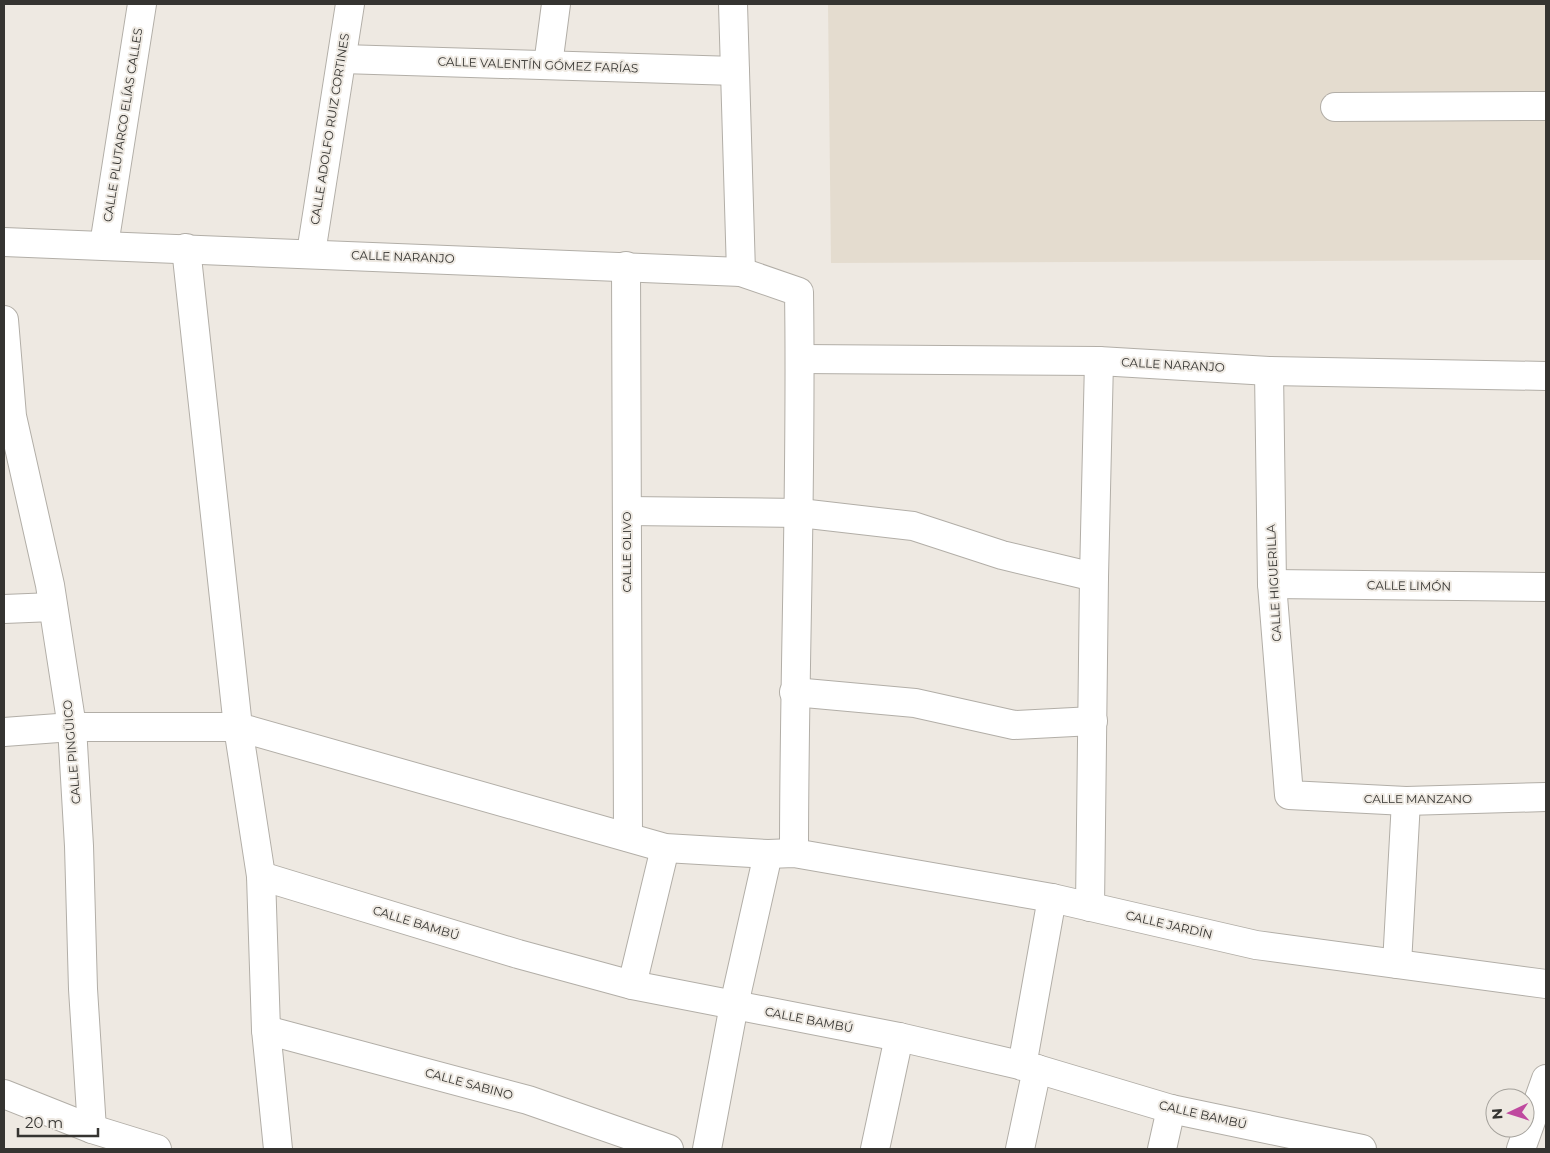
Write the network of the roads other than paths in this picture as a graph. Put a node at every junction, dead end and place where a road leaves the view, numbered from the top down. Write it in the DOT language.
graph roads {
  1 [pos="142,4"];
  2 [pos="350,4"];
  3 [pos="556,4"];
  4 [pos="733,4"];
  5 [pos="342,59"];
  6 [pos="548,65"];
  7 [pos="735,71"];
  8 [pos="1546,106"];
  9 [pos="1335,107"];
  10 [pos="4,242"];
  11 [pos="104,245"];
  12 [pos="186,248"];
  13 [pos="310,253"];
  14 [pos="626,266"];
  15 [pos="741,272"];
  16 [pos="4,320"];
  17 [pos="800,359"];
  18 [pos="1099,361"];
  19 [pos="1269,371"];
  20 [pos="1546,376"];
  21 [pos="627,510"];
  22 [pos="800,513"];
  23 [pos="1094,577"];
  24 [pos="1272,584"];
  25 [pos="1546,588"];
  26 [pos="53,607"];
  27 [pos="4,609"];
  28 [pos="794,692"];
  29 [pos="1093,722"];
  30 [pos="72,727"];
  31 [pos="238,727"];
  32 [pos="4,732"];
  33 [pos="1289,795"];
  34 [pos="1546,797"];
  35 [pos="1406,801"];
  36 [pos="628,837"];
  37 [pos="665,848"];
  38 [pos="781,853"];
  39 [pos="261,876"];
  40 [pos="1052,898"];
  41 [pos="1090,907"];
  42 [pos="1397,964"];
  43 [pos="1546,984"];
  44 [pos="632,985"];
  45 [pos="734,1006"];
  46 [pos="266,1030"];
  47 [pos="899,1037"];
  48 [pos="1029,1067"];
  49 [pos="1546,1079"];
  50 [pos="4,1094"];
  51 [pos="1171,1109"];
  52 [pos="92,1130"];
  53 [pos="1330,1146"];
  54 [pos="157,1149"];
  55 [pos="278,1149"];
  56 [pos="669,1149"];
  57 [pos="707,1149"];
  58 [pos="875,1149"];
  59 [pos="1020,1149"];
  60 [pos="1162,1149"];
  61 [pos="1362,1149"];
  62 [pos="1521,1149"];
  1 -- 11 [label="street, CALLE PLUTARCO ELÍAS CALLES"];
  2 -- 5 [label="street, CALLE ADOLFO RUIZ CORTINES"];
  3 -- 6 [label="street"];
  4 -- 7 [label="street"];
  5 -- 6 [label="street, CALLE VALENTÍN GÓMEZ FARÍAS"];
  5 -- 13 [label="street, CALLE ADOLFO RUIZ CORTINES"];
  6 -- 7 [label="street, CALLE VALENTÍN GÓMEZ FARÍAS"];
  7 -- 15 [label="street"];
  8 -- 9 [label="street"];
  10 -- 11 [label="street, CALLE NARANJO"];
  11 -- 12 [label="street, CALLE NARANJO"];
  12 -- 13 [label="street, CALLE NARANJO"];
  12 -- 31 [label="street"];
  13 -- 14 [label="street, CALLE NARANJO"];
  14 -- 15 [label="street, CALLE NARANJO"];
  14 -- 21 [label="street, CALLE OLIVO"];
  15 -- 17 [label="street, CALLE NARANJO"];
  16 -- 26 [label="street, CALLE PINGÜICO"];
  17 -- 18 [label="street, CALLE NARANJO"];
  17 -- 22 [label="street"];
  18 -- 19 [label="street, CALLE NARANJO"];
  18 -- 23 [label="street"];
  19 -- 20 [label="street, CALLE NARANJO"];
  19 -- 24 [label="street, CALLE HIGUERILLA"];
  21 -- 22 [label="street"];
  21 -- 36 [label="street, CALLE OLIVO"];
  22 -- 23 [label="street"];
  22 -- 28 [label="street"];
  23 -- 29 [label="street"];
  24 -- 25 [label="street, CALLE LIMÓN"];
  24 -- 33 [label="street, CALLE HIGUERILLA"];
  26 -- 27 [label="street"];
  26 -- 30 [label="street, CALLE PINGÜICO"];
  28 -- 29 [label="street"];
  28 -- 38 [label="street"];
  29 -- 41 [label="street"];
  30 -- 31 [label="street, CALLE JARDÍN"];
  30 -- 32 [label="street, CALLE JARDÍN"];
  30 -- 52 [label="street, CALLE PINGÜICO"];
  31 -- 36 [label="street, CALLE JARDÍN"];
  31 -- 39 [label="street"];
  33 -- 35 [label="street, CALLE MANZANO"];
  34 -- 35 [label="street, CALLE MANZANO"];
  35 -- 42 [label="street"];
  36 -- 37 [label="street, CALLE JARDÍN"];
  37 -- 38 [label="street, CALLE JARDÍN"];
  37 -- 44 [label="street"];
  38 -- 40 [label="street, CALLE JARDÍN"];
  38 -- 45 [label="street"];
  39 -- 44 [label="street, CALLE BAMBÚ"];
  39 -- 46 [label="street"];
  40 -- 41 [label="street, CALLE JARDÍN"];
  40 -- 48 [label="street"];
  41 -- 42 [label="street, CALLE JARDÍN"];
  42 -- 43 [label="street, CALLE JARDÍN"];
  44 -- 45 [label="street, CALLE BAMBÚ"];
  45 -- 47 [label="street, CALLE BAMBÚ"];
  45 -- 57 [label="street"];
  46 -- 55 [label="street"];
  46 -- 56 [label="street, CALLE SABINO"];
  47 -- 48 [label="street, CALLE BAMBÚ"];
  47 -- 58 [label="street"];
  48 -- 51 [label="street, CALLE BAMBÚ"];
  48 -- 59 [label="street"];
  49 -- 62 [label="street"];
  50 -- 52 [label="street"];
  51 -- 53 [label="street, CALLE BAMBÚ"];
  51 -- 60 [label="street"];
  52 -- 54 [label="street"];
  53 -- 61 [label="street, CALLE BAMBÚ"];
}
